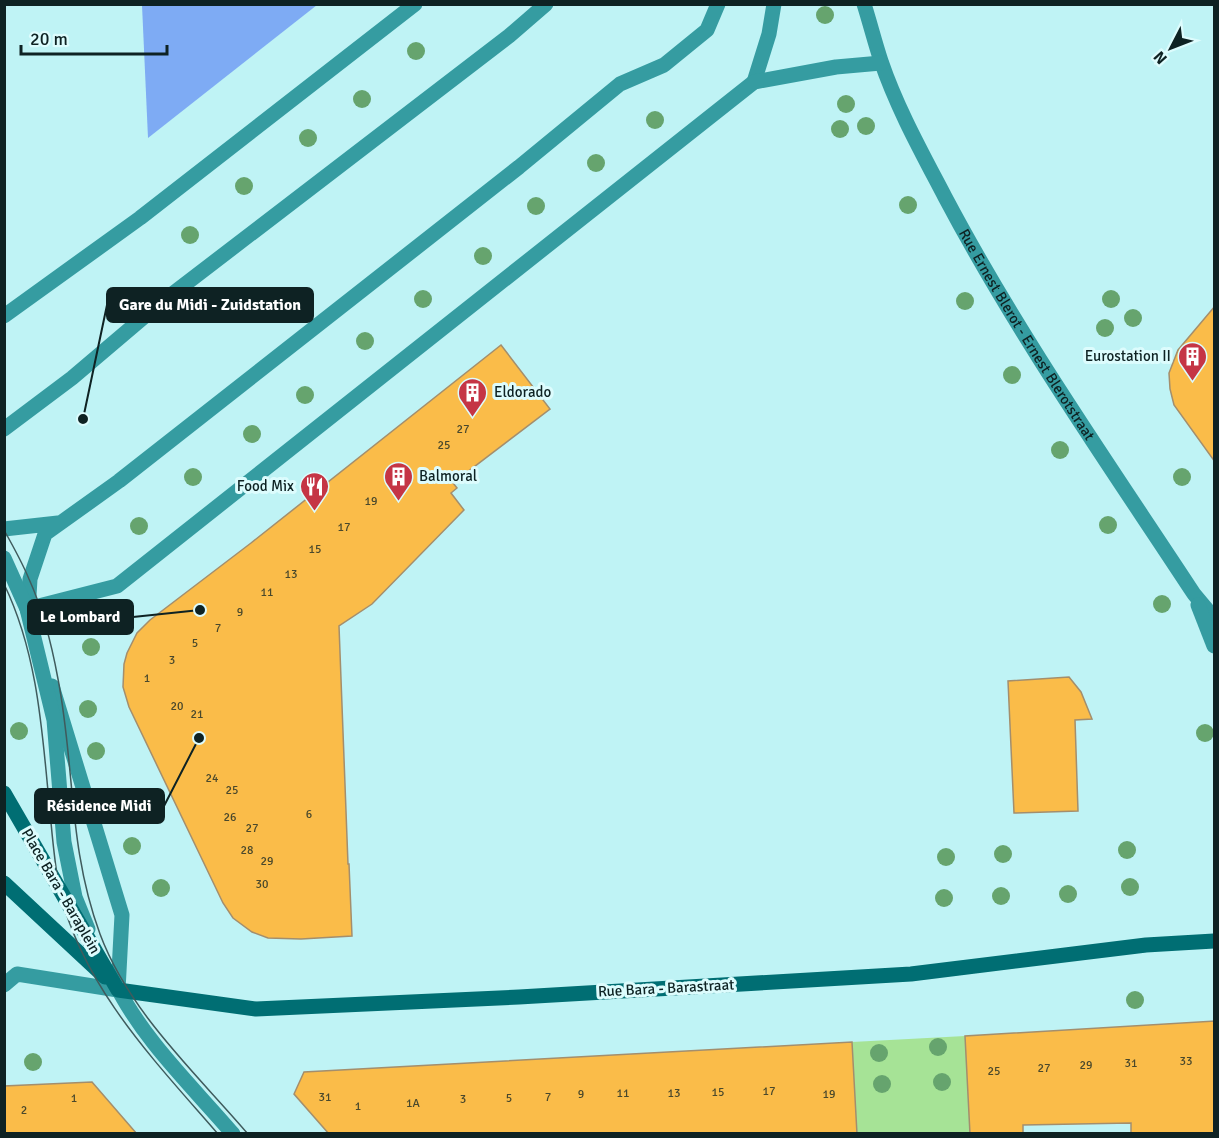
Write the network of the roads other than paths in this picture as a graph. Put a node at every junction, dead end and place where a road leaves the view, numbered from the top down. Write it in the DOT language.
graph roads {
  1 [pos="415,4"];
  2 [pos="546,4"];
  3 [pos="718,4"];
  4 [pos="774,4"];
  5 [pos="864,4"];
  6 [pos="881,63"];
  7 [pos="754,82"];
  8 [pos="4,316"];
  9 [pos="4,429"];
  10 [pos="61,522"];
  11 [pos="4,529"];
  12 [pos="4,558"];
  13 [pos="1194,594"];
  14 [pos="27,609"];
  15 [pos="1215,618"];
  16 [pos="1215,646"];
  17 [pos="4,793"];
  18 [pos="4,882"];
  19 [pos="1215,941"];
  20 [pos="4,985"];
  21 [pos="118,990"];
  22 [pos="233,1134"];
  1 -- 8 [label="street"];
  2 -- 9 [label="street"];
  3 -- 10 [label="street"];
  4 -- 7 [label="street"];
  5 -- 6 [label="street, Rue Ernest Blerot - Ernest Blerotstraat"];
  6 -- 7 [label="street"];
  6 -- 13 [label="street, Rue Ernest Blerot - Ernest Blerotstraat"];
  7 -- 14 [label="street"];
  10 -- 11 [label="street"];
  10 -- 14 [label="street"];
  12 -- 14 [label="street, Place Bara - Baraplein"];
  13 -- 15 [label="street, Rue Ernest Blerot - Ernest Blerotstraat"];
  13 -- 16 [label="street, Rue Ernest Blerot - Ernest Blerotstraat"];
  14 -- 21 [label="street, Place Bara - Baraplein"];
  14 -- 21 [label="street, Place Bara - Baraplein"];
  17 -- 21 [label="main road, Place Bara - Baraplein"];
  18 -- 21 [label="main road, Place Bara - Baraplein"];
  19 -- 21 [label="main road, Rue Bara - Barastraat"];
  20 -- 21 [label="street"];
  21 -- 22 [label="street"];
}
